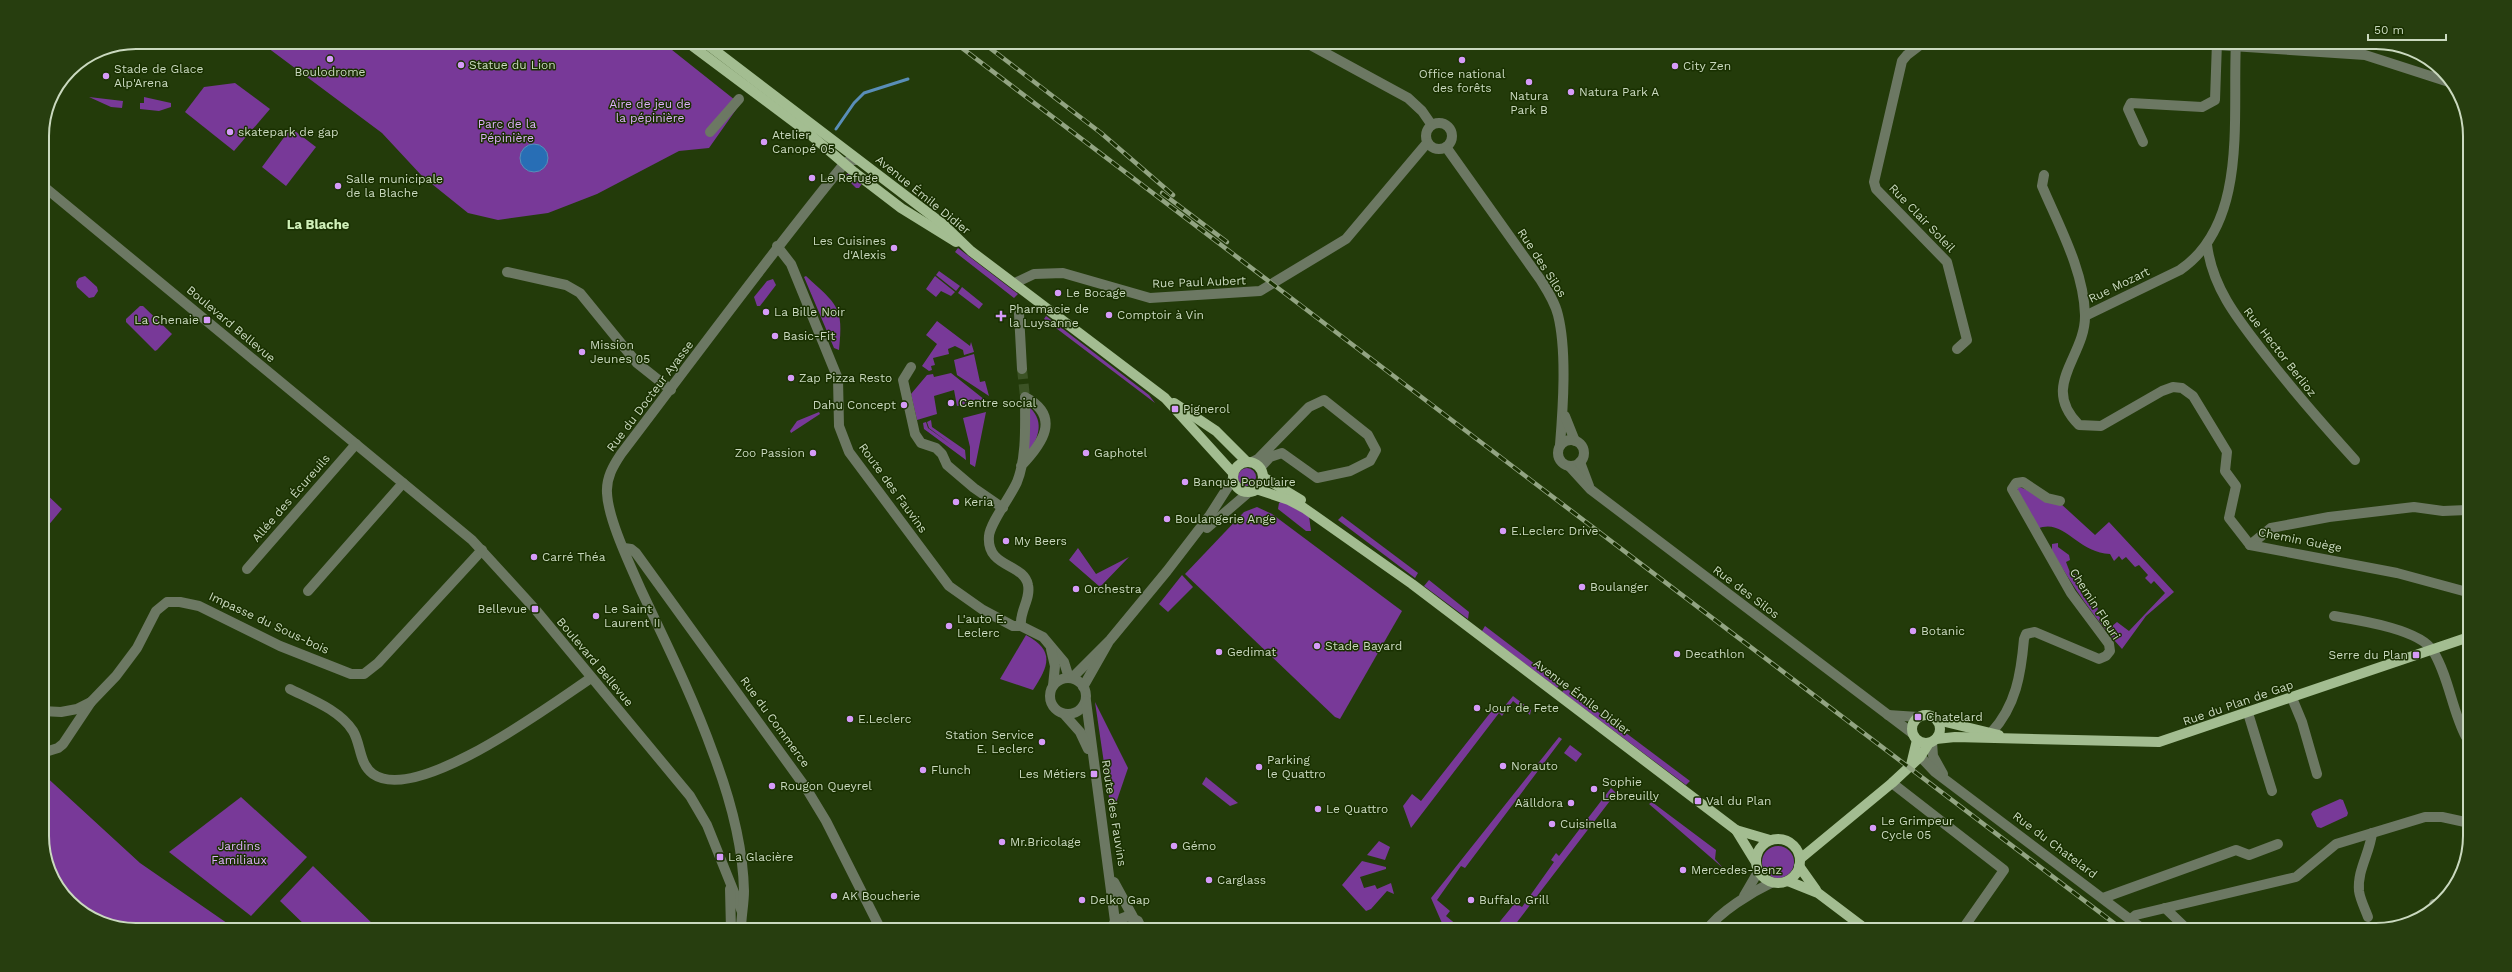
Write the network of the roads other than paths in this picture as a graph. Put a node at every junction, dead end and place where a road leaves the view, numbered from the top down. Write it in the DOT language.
graph roads {
  1 [pos="696,49"];
  2 [pos="713,49"];
  3 [pos="1318,49"];
  4 [pos="1914,49"];
  5 [pos="2217,49"];
  6 [pos="2236,49"];
  7 [pos="2295,49"];
  8 [pos="2442,80"];
  9 [pos="739,99"];
  10 [pos="1431,124"];
  11 [pos="710,132"];
  12 [pos="2143,142"];
  13 [pos="1427,143"];
  14 [pos="1446,147"];
  15 [pos="858,160"];
  16 [pos="844,164"];
  17 [pos="2044,175"];
  18 [pos="49,191"];
  19 [pos="2207,245"];
  20 [pos="777,246"];
  21 [pos="971,251"];
  22 [pos="507,272"];
  23 [pos="1015,283"];
  24 [pos="1019,314"];
  25 [pos="2085,316"];
  26 [pos="1957,349"];
  27 [pos="912,367"];
  28 [pos="1022,369"];
  29 [pos="671,390"];
  30 [pos="1165,398"];
  31 [pos="1564,412"];
  32 [pos="1575,441"];
  33 [pos="356,444"];
  34 [pos="1560,445"];
  35 [pos="2355,460"];
  36 [pos="1580,462"];
  37 [pos="1021,466"];
  38 [pos="1569,466"];
  39 [pos="1255,467"];
  40 [pos="1233,476"];
  41 [pos="403,483"];
  42 [pos="1590,489"];
  43 [pos="1252,491"];
  44 [pos="2060,501"];
  45 [pos="1002,508"];
  46 [pos="2463,510"];
  47 [pos="2250,546"];
  48 [pos="624,548"];
  49 [pos="482,550"];
  50 [pos="1176,560"];
  51 [pos="246,569"];
  52 [pos="1412,584"];
  53 [pos="308,591"];
  54 [pos="2463,591"];
  55 [pos="2334,616"];
  56 [pos="1021,626"];
  57 [pos="2463,639"];
  58 [pos="1050,644"];
  59 [pos="2433,650"];
  60 [pos="1089,667"];
  61 [pos="591,678"];
  62 [pos="1071,678"];
  63 [pos="1053,686"];
  64 [pos="1083,687"];
  65 [pos="290,689"];
  66 [pos="2292,698"];
  67 [pos="1086,701"];
  68 [pos="91,702"];
  69 [pos="49,711"];
  70 [pos="1064,714"];
  71 [pos="2248,714"];
  72 [pos="1887,715"];
  73 [pos="1918,717"];
  74 [pos="1937,720"];
  75 [pos="2463,728"];
  76 [pos="1991,733"];
  77 [pos="1914,736"];
  78 [pos="2010,738"];
  79 [pos="1932,741"];
  80 [pos="49,750"];
  81 [pos="1917,754"];
  82 [pos="1092,756"];
  83 [pos="2317,774"];
  84 [pos="1949,781"];
  85 [pos="1892,783"];
  86 [pos="2272,791"];
  87 [pos="2463,822"];
  88 [pos="1736,830"];
  89 [pos="2372,833"];
  90 [pos="1770,840"];
  91 [pos="1820,843"];
  92 [pos="2278,844"];
  93 [pos="1794,847"];
  94 [pos="1755,861"];
  95 [pos="1800,862"];
  96 [pos="742,872"];
  97 [pos="1758,872"];
  98 [pos="1110,874"];
  99 [pos="1788,881"];
  100 [pos="1771,883"];
  101 [pos="730,885"];
  102 [pos="1818,893"];
  103 [pos="2103,898"];
  104 [pos="1740,902"];
  105 [pos="2165,908"];
  106 [pos="742,912"];
  107 [pos="1133,917"];
  108 [pos="2368,917"];
  109 [pos="2131,919"];
  110 [pos="731,923"];
  111 [pos="741,923"];
  112 [pos="877,923"];
  113 [pos="1113,923"];
  114 [pos="1115,923"];
  115 [pos="1139,923"];
  116 [pos="1713,923"];
  117 [pos="1858,923"];
  118 [pos="1967,923"];
  119 [pos="2136,923"];
  120 [pos="2181,923"];
  1 -- 16 [label="main road, Avenue Émile Didier"];
  2 -- 15 [label="main road, Avenue Émile Didier"];
  3 -- 10 [label="street"];
  4 -- 26 [label="street, Rue Clair Soleil"];
  5 -- 12 [label="street"];
  6 -- 19 [label="street, Rue Mozart"];
  7 -- 8 [label="street"];
  9 -- 11 [label="street"];
  10 -- 13 [label="street"];
  10 -- 14 [label="street"];
  13 -- 14 [label="street"];
  13 -- 23 [label="street, Rue Paul Aubert"];
  14 -- 31 [label="street, Rue des Silos"];
  15 -- 16 [label="street"];
  15 -- 21 [label="main road, Avenue Émile Didier"];
  16 -- 20 [label="street, Rue du Docteur Ayasse"];
  16 -- 21 [label="main road, Avenue Émile Didier"];
  17 -- 25 [label="street"];
  18 -- 33 [label="street, Boulevard Bellevue"];
  19 -- 25 [label="street, Rue Mozart"];
  19 -- 35 [label="street, Rue Hector Berlioz"];
  20 -- 29 [label="street, Rue du Docteur Ayasse"];
  20 -- 56 [label="street, Route des Fauvins"];
  21 -- 23 [label="main road, Avenue Émile Didier"];
  22 -- 29 [label="street"];
  23 -- 30 [label="main road, Avenue Émile Didier"];
  24 -- 28 [label="street"];
  25 -- 47 [label="street, Rue Mozart"];
  27 -- 45 [label="street"];
  29 -- 48 [label="street, Rue du Docteur Ayasse"];
  30 -- 39 [label="main road, Avenue Émile Didier"];
  30 -- 40 [label="main road, Avenue Émile Didier"];
  31 -- 32 [label="street, Rue des Silos"];
  31 -- 34 [label="street, Rue des Silos"];
  32 -- 34 [label="street"];
  32 -- 36 [label="street"];
  33 -- 41 [label="street, Boulevard Bellevue"];
  33 -- 51 [label="street, Allée des Écureuils"];
  34 -- 38 [label="street"];
  36 -- 38 [label="street"];
  36 -- 42 [label="street"];
  37 -- 37 [label="street"];
  37 -- 45 [label="street"];
  38 -- 42 [label="street, Rue des Silos"];
  39 -- 39 [label="street"];
  39 -- 40 [label="main road"];
  39 -- 43 [label="main road"];
  39 -- 52 [label="main road, Avenue Émile Didier"];
  40 -- 43 [label="main road, Avenue Émile Didier"];
  40 -- 50 [label="street"];
  41 -- 49 [label="street, Boulevard Bellevue"];
  41 -- 53 [label="street"];
  42 -- 72 [label="street, Rue des Silos"];
  43 -- 50 [label="street"];
  43 -- 52 [label="main road, Avenue Émile Didier"];
  44 -- 76 [label="street, Chemin Fleuri"];
  45 -- 56 [label="street"];
  46 -- 47 [label="street, Chemin Guège"];
  47 -- 54 [label="street, Chemin Guège"];
  48 -- 96 [label="street, Rue du Docteur Ayasse"];
  48 -- 112 [label="street, Rue du Commerce"];
  49 -- 61 [label="street, Boulevard Bellevue"];
  49 -- 68 [label="street, Impasse du Sous-bois"];
  50 -- 60 [label="street"];
  52 -- 88 [label="main road, Avenue Émile Didier"];
  55 -- 59 [label="street"];
  56 -- 58 [label="street, Route des Fauvins"];
  57 -- 59 [label="main road, Rue du Plan de Gap"];
  58 -- 62 [label="street, Route des Fauvins"];
  58 -- 63 [label="street"];
  59 -- 66 [label="main road, Rue du Plan de Gap"];
  59 -- 75 [label="street"];
  60 -- 62 [label="street"];
  60 -- 64 [label="street"];
  61 -- 65 [label="street"];
  61 -- 101 [label="street, Boulevard Bellevue"];
  62 -- 63 [label="street"];
  62 -- 64 [label="street"];
  63 -- 70 [label="street"];
  64 -- 67 [label="street"];
  66 -- 71 [label="main road, Rue du Plan de Gap"];
  66 -- 83 [label="street"];
  67 -- 70 [label="street"];
  67 -- 82 [label="street, Route des Fauvins"];
  68 -- 69 [label="street, Impasse du Sous-bois"];
  68 -- 80 [label="street"];
  70 -- 82 [label="street, Route des Fauvins"];
  71 -- 78 [label="main road, Rue du Plan de Gap"];
  71 -- 86 [label="street"];
  72 -- 73 [label="street"];
  72 -- 77 [label="street, Rue des Silos"];
  73 -- 74 [label="main road"];
  73 -- 77 [label="main road"];
  74 -- 76 [label="main road"];
  74 -- 79 [label="main road"];
  76 -- 78 [label="main road"];
  77 -- 79 [label="main road"];
  77 -- 81 [label="main road"];
  78 -- 79 [label="main road"];
  79 -- 81 [label="main road"];
  79 -- 84 [label="street, Rue du Chatelard"];
  81 -- 84 [label="street, Rue du Chatelard"];
  81 -- 85 [label="main road"];
  82 -- 98 [label="street, Route des Fauvins"];
  84 -- 103 [label="street, Rue du Chatelard"];
  85 -- 91 [label="main road"];
  85 -- 118 [label="street"];
  87 -- 89 [label="street"];
  88 -- 90 [label="main road, Avenue Émile Didier"];
  88 -- 94 [label="main road, Avenue Émile Didier"];
  89 -- 105 [label="street"];
  89 -- 108 [label="street"];
  90 -- 93 [label="main road"];
  90 -- 94 [label="main road"];
  91 -- 93 [label="main road"];
  91 -- 95 [label="main road"];
  92 -- 103 [label="street"];
  93 -- 95 [label="main road"];
  94 -- 97 [label="main road"];
  95 -- 99 [label="main road"];
  95 -- 102 [label="main road"];
  96 -- 101 [label="street"];
  96 -- 106 [label="street, Rue du Docteur Ayasse"];
  97 -- 100 [label="main road"];
  97 -- 104 [label="street"];
  98 -- 107 [label="street, Route des Fauvins"];
  98 -- 113 [label="street, Route des Fauvins"];
  99 -- 100 [label="main road"];
  99 -- 102 [label="main road"];
  100 -- 104 [label="street"];
  101 -- 106 [label="street, Boulevard Bellevue"];
  101 -- 110 [label="street"];
  102 -- 117 [label="main road"];
  103 -- 109 [label="street, Rue du Chatelard"];
  104 -- 116 [label="street"];
  105 -- 109 [label="street"];
  105 -- 120 [label="street"];
  106 -- 111 [label="street, Rue du Docteur Ayasse"];
  107 -- 114 [label="street"];
  107 -- 115 [label="street, Route des Fauvins"];
  109 -- 119 [label="street, Rue du Chatelard"];
}
